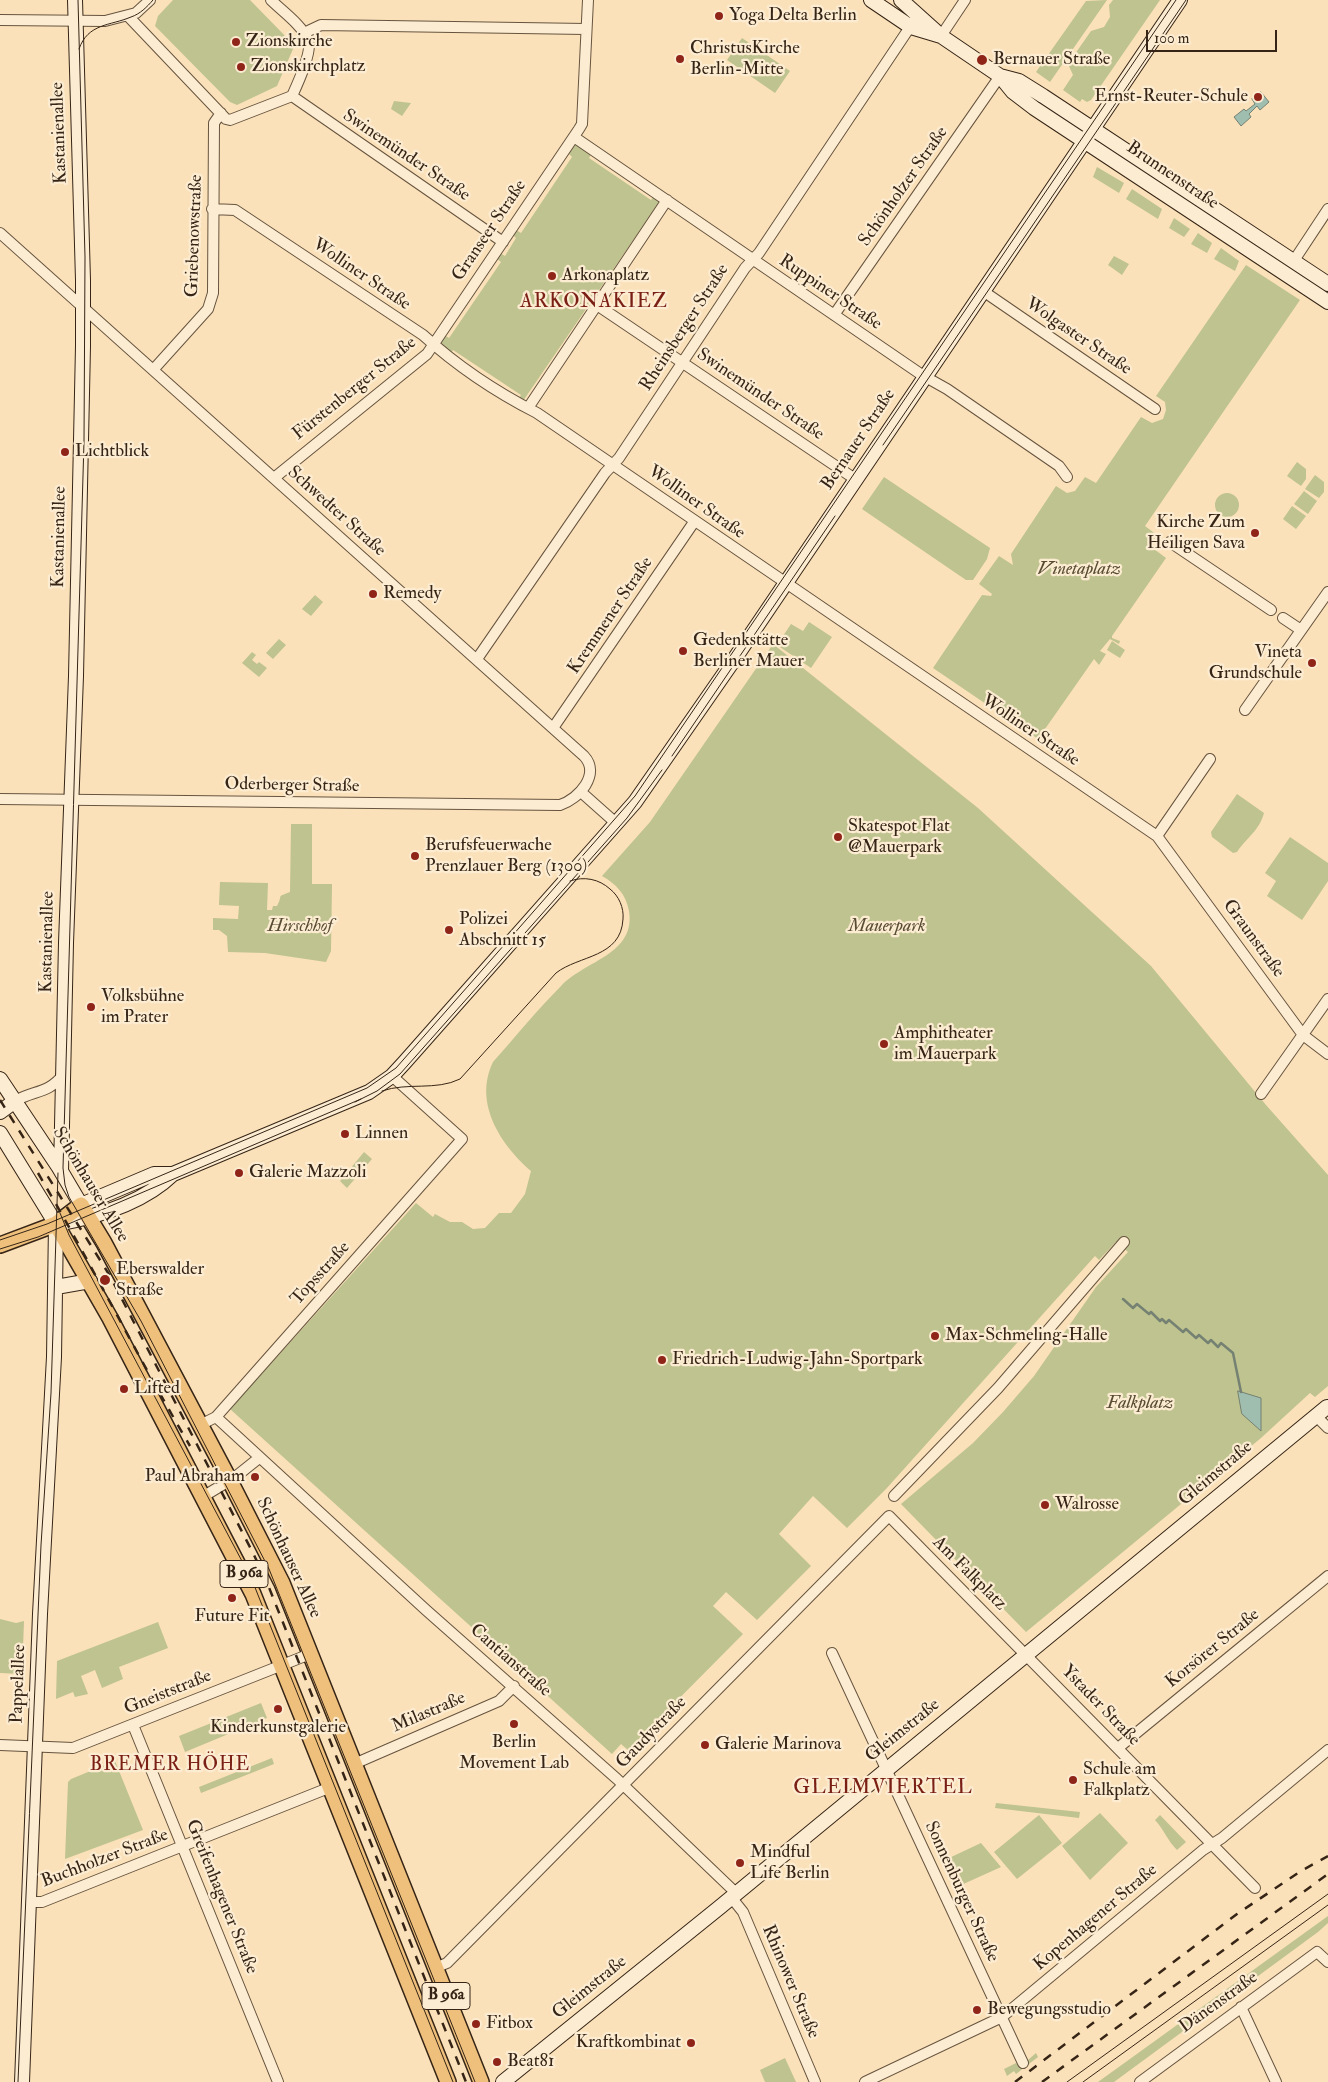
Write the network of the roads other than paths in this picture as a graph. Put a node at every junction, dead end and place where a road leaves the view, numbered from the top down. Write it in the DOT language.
graph roads {
  1 [pos="75,0"];
  2 [pos="150,0"];
  3 [pos="270,0"];
  4 [pos="588,0"];
  5 [pos="871,0"];
  6 [pos="901,0"];
  7 [pos="965,0"];
  8 [pos="1180,0"];
  9 [pos="918,14"];
  10 [pos="128,16"];
  11 [pos="0,20"];
  12 [pos="76,21"];
  13 [pos="911,27"];
  14 [pos="586,29"];
  15 [pos="304,33"];
  16 [pos="941,36"];
  17 [pos="1000,76"];
  18 [pos="292,96"];
  19 [pos="221,113"];
  20 [pos="1090,135"];
  21 [pos="574,137"];
  22 [pos="667,200"];
  23 [pos="212,209"];
  24 [pos="1328,209"];
  25 [pos="0,234"];
  26 [pos="502,242"];
  27 [pos="752,260"];
  28 [pos="1293,262"];
  29 [pos="1328,284"];
  30 [pos="983,291"];
  31 [pos="1328,302"];
  32 [pos="597,304"];
  33 [pos="83,306"];
  34 [pos="834,316"];
  35 [pos="433,344"];
  36 [pos="682,363"];
  37 [pos="153,370"];
  38 [pos="925,376"];
  39 [pos="528,408"];
  40 [pos="1155,409"];
  41 [pos="612,465"];
  42 [pos="1067,477"];
  43 [pos="274,478"];
  44 [pos="855,479"];
  45 [pos="694,522"];
  46 [pos="1170,542"];
  47 [pos="785,583"];
  48 [pos="1328,592"];
  49 [pos="1272,610"];
  50 [pos="1283,618"];
  51 [pos="1301,630"];
  52 [pos="477,659"];
  53 [pos="1245,710"];
  54 [pos="553,728"];
  55 [pos="1210,759"];
  56 [pos="581,792"];
  57 [pos="0,799"];
  58 [pos="71,800"];
  59 [pos="617,824"];
  60 [pos="1157,836"];
  61 [pos="1328,999"];
  62 [pos="1303,1035"];
  63 [pos="1328,1054"];
  64 [pos="64,1074"];
  65 [pos="392,1076"];
  66 [pos="0,1079"];
  67 [pos="1261,1094"];
  68 [pos="15,1101"];
  69 [pos="0,1112"];
  70 [pos="0,1134"];
  71 [pos="61,1171"];
  72 [pos="173,1174"];
  73 [pos="81,1205"];
  74 [pos="89,1219"];
  75 [pos="56,1224"];
  76 [pos="1124,1242"];
  77 [pos="0,1245"];
  78 [pos="90,1281"];
  79 [pos="56,1287"];
  80 [pos="1321,1411"];
  81 [pos="216,1417"];
  82 [pos="200,1425"];
  83 [pos="1328,1428"];
  84 [pos="259,1458"];
  85 [pos="230,1481"];
  86 [pos="204,1496"];
  87 [pos="894,1496"];
  88 [pos="889,1516"];
  89 [pos="1328,1576"];
  90 [pos="832,1653"];
  91 [pos="310,1654"];
  92 [pos="1026,1654"];
  93 [pos="282,1666"];
  94 [pos="514,1686"];
  95 [pos="133,1725"];
  96 [pos="0,1745"];
  97 [pos="35,1747"];
  98 [pos="1118,1748"];
  99 [pos="1328,1750"];
  100 [pos="354,1764"];
  101 [pos="886,1769"];
  102 [pos="623,1785"];
  103 [pos="331,1787"];
  104 [pos="1212,1844"];
  105 [pos="183,1846"];
  106 [pos="1255,1888"];
  107 [pos="734,1895"];
  108 [pos="28,1902"];
  109 [pos="1328,1962"];
  110 [pos="435,1968"];
  111 [pos="1241,2007"];
  112 [pos="1002,2017"];
  113 [pos="1023,2063"];
  114 [pos="22,2082"];
  115 [pos="278,2082"];
  116 [pos="448,2082"];
  117 [pos="481,2082"];
  118 [pos="503,2082"];
  119 [pos="816,2082"];
  120 [pos="865,2082"];
  121 [pos="1140,2082"];
  122 [pos="1276,2082"];
  1 -- 12 [label="street, Kastanienallee"];
  2 -- 10 [label="street"];
  3 -- 15 [label="street"];
  4 -- 14 [label="street, Granseer Straße"];
  5 -- 13 [label="street, Brunnenstraße"];
  6 -- 9 [label="street, Brunnenstraße"];
  7 -- 16 [label="street"];
  8 -- 20 [label="street, Bernauer Straße"];
  9 -- 13 [label="street, Rheinsberger Straße"];
  9 -- 16 [label="street, Brunnenstraße"];
  10 -- 12 [label="street"];
  10 -- 19 [label="street"];
  11 -- 12 [label="street"];
  12 -- 33 [label="street, Kastanienallee"];
  13 -- 16 [label="street, Brunnenstraße"];
  13 -- 27 [label="street, Rheinsberger Straße"];
  14 -- 15 [label="street"];
  14 -- 21 [label="street, Granseer Straße"];
  15 -- 18 [label="street"];
  16 -- 17 [label="street, Brunnenstraße"];
  17 -- 20 [label="street, Brunnenstraße"];
  17 -- 34 [label="street, Schönholzer Straße"];
  18 -- 19 [label="street"];
  18 -- 26 [label="street, Swinemünder Straße"];
  19 -- 23 [label="street, Griebenowstraße"];
  20 -- 28 [label="street, Brunnenstraße"];
  20 -- 30 [label="street, Bernauer Straße"];
  20 -- 31 [label="street, Brunnenstraße"];
  21 -- 22 [label="street, Ruppiner Straße"];
  21 -- 26 [label="street, Granseer Straße"];
  22 -- 27 [label="street, Ruppiner Straße"];
  22 -- 32 [label="street"];
  23 -- 35 [label="street, Wolliner Straße"];
  23 -- 37 [label="street, Griebenowstraße"];
  24 -- 28 [label="street"];
  25 -- 33 [label="street, Schwedter Straße"];
  26 -- 35 [label="street, Granseer Straße"];
  27 -- 34 [label="street, Ruppiner Straße"];
  27 -- 36 [label="street, Rheinsberger Straße"];
  28 -- 29 [label="street, Brunnenstraße"];
  30 -- 38 [label="street, Bernauer Straße"];
  30 -- 40 [label="street, Wolgaster Straße"];
  32 -- 36 [label="street, Swinemünder Straße"];
  32 -- 39 [label="street"];
  33 -- 37 [label="street, Schwedter Straße"];
  33 -- 58 [label="street, Kastanienallee"];
  34 -- 38 [label="street, Ruppiner Straße"];
  35 -- 39 [label="street, Wolliner Straße"];
  35 -- 43 [label="street, Fürstenberger Straße"];
  36 -- 41 [label="street, Rheinsberger Straße"];
  36 -- 44 [label="street, Swinemünder Straße"];
  37 -- 43 [label="street, Schwedter Straße"];
  38 -- 42 [label="street, Ruppiner Straße"];
  38 -- 44 [label="street, Bernauer Straße"];
  39 -- 41 [label="street, Wolliner Straße"];
  41 -- 45 [label="street, Wolliner Straße"];
  41 -- 52 [label="street, Rheinsberger Straße"];
  43 -- 52 [label="street, Schwedter Straße"];
  44 -- 47 [label="street, Bernauer Straße"];
  45 -- 47 [label="street, Wolliner Straße"];
  45 -- 54 [label="street, Kremmener Straße"];
  46 -- 49 [label="street"];
  47 -- 59 [label="street, Bernauer Straße"];
  47 -- 60 [label="street, Wolliner Straße"];
  48 -- 51 [label="street"];
  50 -- 51 [label="street"];
  51 -- 53 [label="street"];
  52 -- 54 [label="street, Schwedter Straße"];
  54 -- 56 [label="street, Schwedter Straße"];
  55 -- 60 [label="street"];
  56 -- 58 [label="street, Oderberger Straße"];
  56 -- 59 [label="street"];
  57 -- 58 [label="street, Oderberger Straße"];
  58 -- 64 [label="street, Kastanienallee"];
  59 -- 65 [label="street"];
  60 -- 62 [label="street, Graunstraße"];
  61 -- 62 [label="street"];
  62 -- 63 [label="street, Graunstraße"];
  62 -- 67 [label="street"];
  64 -- 68 [label="street"];
  64 -- 71 [label="street, Kastanienallee"];
  65 -- 72 [label="street"];
  65 -- 81 [label="street, Topsstraße"];
  66 -- 68 [label="street, Schönhauser Allee"];
  68 -- 69 [label="street"];
  68 -- 71 [label="street, Schönhauser Allee"];
  70 -- 75 [label="street"];
  71 -- 73 [label="street, Schönhauser Allee"];
  72 -- 73 [label="street"];
  72 -- 74 [label="street"];
  73 -- 74 [label="main road, Schönhauser Allee / B 96a"];
  73 -- 75 [label="main road"];
  74 -- 75 [label="street"];
  74 -- 82 [label="main road, Schönhauser Allee / B 96a"];
  75 -- 77 [label="main road"];
  75 -- 78 [label="main road, B 96a"];
  75 -- 79 [label="street, Pappelallee"];
  76 -- 87 [label="street"];
  78 -- 79 [label="street"];
  78 -- 86 [label="main road, B 96a"];
  79 -- 97 [label="street, Pappelallee"];
  80 -- 83 [label="street"];
  80 -- 92 [label="street, Gleimstraße"];
  81 -- 82 [label="street, Topsstraße"];
  81 -- 84 [label="street, Cantianstraße"];
  82 -- 85 [label="main road, Schönhauser Allee / B 96a"];
  84 -- 85 [label="street"];
  84 -- 94 [label="street, Cantianstraße"];
  85 -- 86 [label="street"];
  85 -- 91 [label="main road, Schönhauser Allee / B 96a"];
  86 -- 93 [label="main road, B 96a"];
  88 -- 92 [label="street, Am Falkplatz"];
  88 -- 102 [label="street, Gaudystraße"];
  89 -- 98 [label="street, Korsörer Straße"];
  90 -- 101 [label="street, Sonnenburger Straße"];
  91 -- 93 [label="street, Gneiststraße"];
  91 -- 100 [label="main road, Schönhauser Allee / B 96a"];
  92 -- 98 [label="street, Ystader Straße"];
  92 -- 101 [label="street, Gleimstraße"];
  93 -- 95 [label="street, Gneiststraße"];
  93 -- 103 [label="main road, B 96a"];
  94 -- 100 [label="street, Milastraße"];
  94 -- 102 [label="street, Cantianstraße"];
  95 -- 97 [label="street, Gneiststraße"];
  95 -- 105 [label="street, Greifenhagener Straße"];
  96 -- 97 [label="street, Gneiststraße"];
  97 -- 108 [label="street, Pappelallee"];
  98 -- 104 [label="street, Ystader Straße"];
  99 -- 104 [label="street, Kopenhagener Straße"];
  100 -- 110 [label="main road, Schönhauser Allee / B 96a"];
  101 -- 107 [label="street, Gleimstraße"];
  101 -- 112 [label="street, Sonnenburger Straße"];
  102 -- 107 [label="street, Cantianstraße"];
  102 -- 110 [label="street, Gaudystraße"];
  103 -- 105 [label="street, Buchholzer Straße"];
  103 -- 116 [label="main road, B 96a"];
  104 -- 106 [label="street, Ystader Straße"];
  104 -- 112 [label="street, Kopenhagener Straße"];
  105 -- 108 [label="street, Buchholzer Straße"];
  105 -- 115 [label="street, Greifenhagener Straße"];
  107 -- 118 [label="street, Gleimstraße"];
  107 -- 119 [label="street, Rhinower Straße"];
  108 -- 114 [label="street, Pappelallee"];
  109 -- 111 [label="street, Dänenstraße"];
  110 -- 117 [label="main road, Schönhauser Allee / B 96a"];
  111 -- 121 [label="street, Dänenstraße"];
  111 -- 122 [label="street"];
  112 -- 113 [label="street, Sonnenburger Straße"];
  112 -- 120 [label="street, Kopenhagener Straße"];
}
